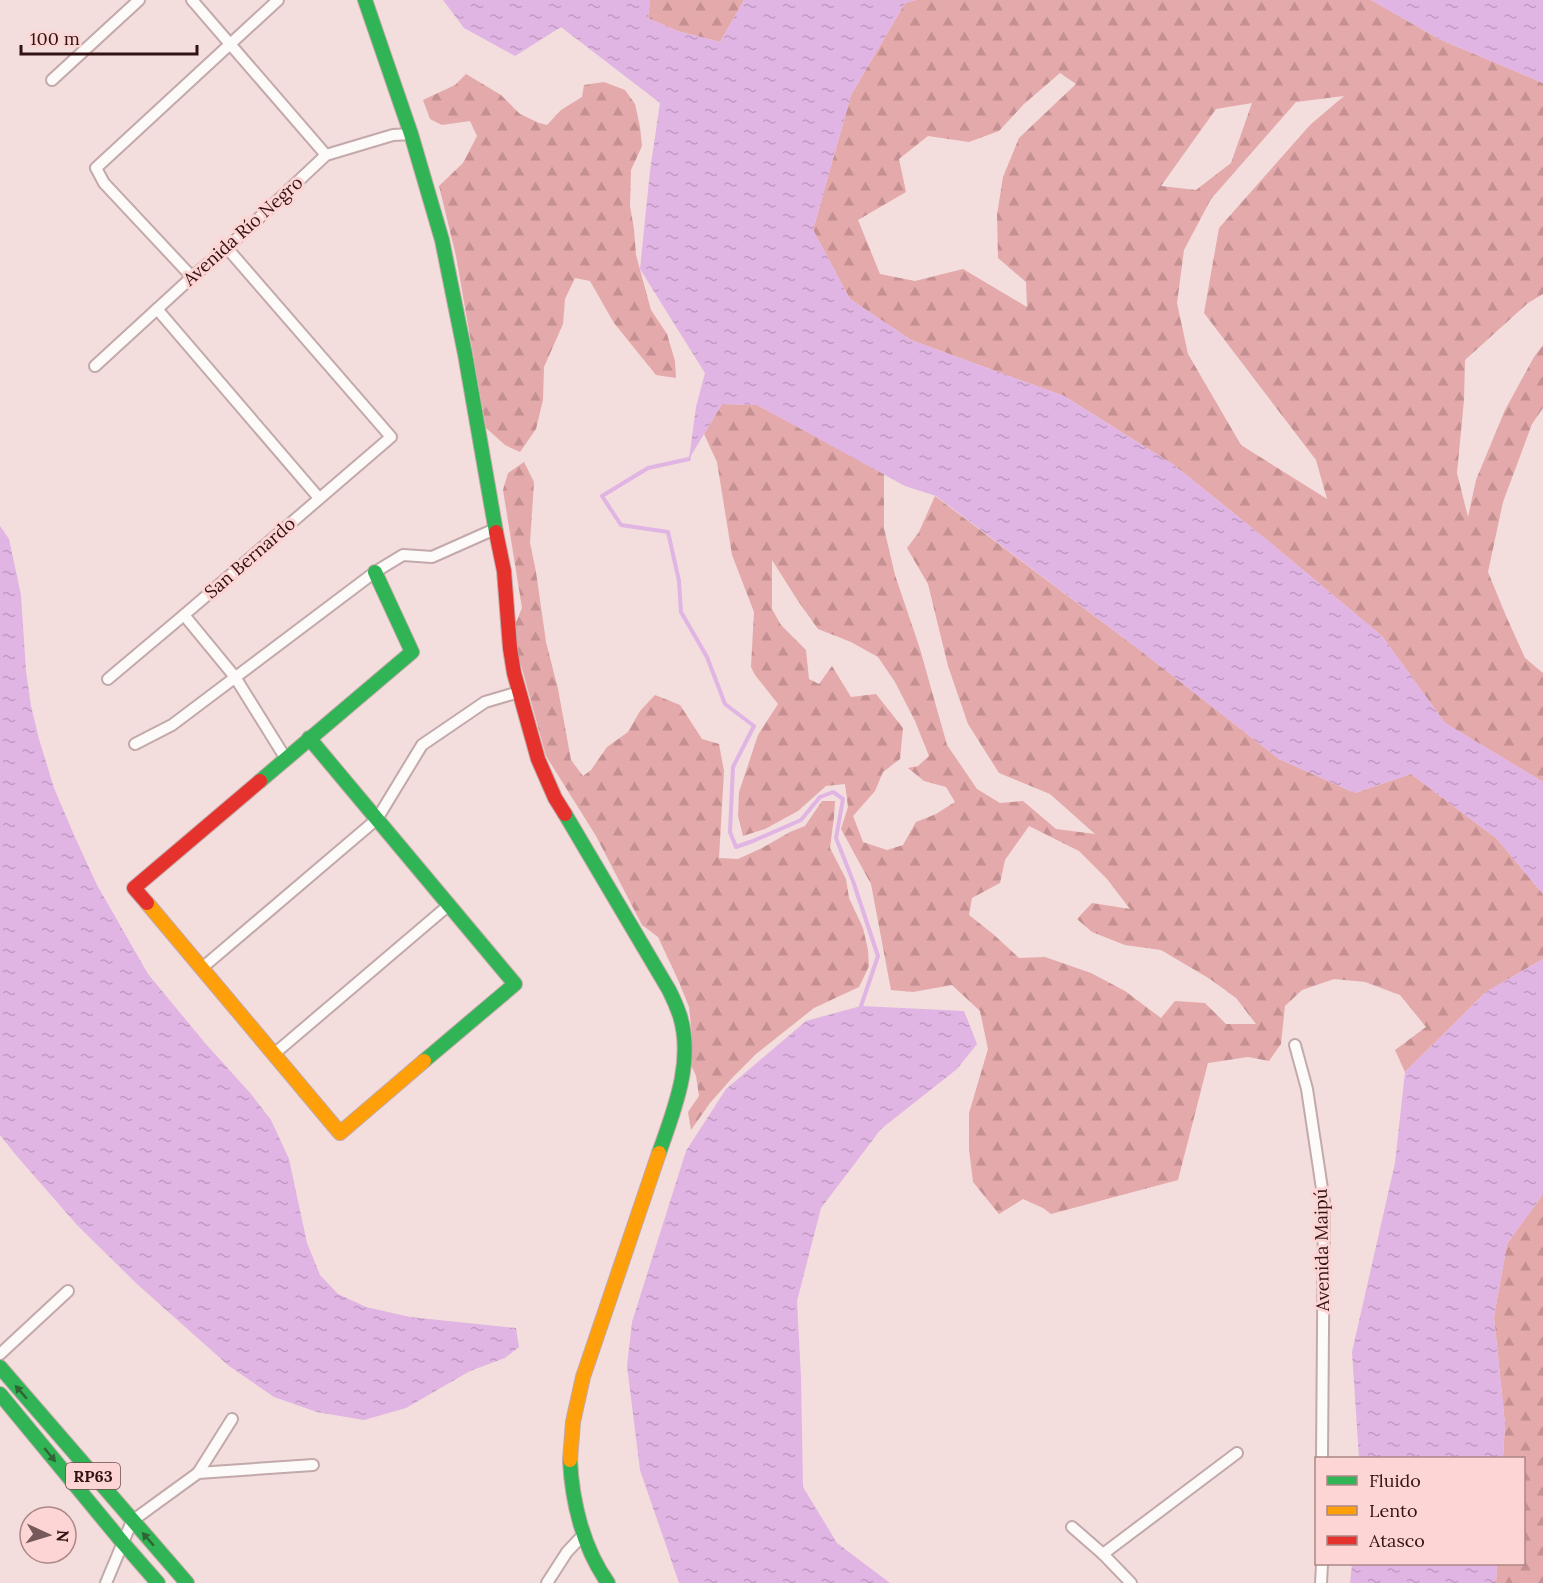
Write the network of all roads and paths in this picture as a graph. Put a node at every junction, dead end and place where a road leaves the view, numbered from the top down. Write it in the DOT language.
graph roads {
  1 [pos="139,0"];
  2 [pos="192,0"];
  3 [pos="278,0"];
  4 [pos="365,0"];
  5 [pos="230,45"];
  6 [pos="52,80"];
  7 [pos="411,134"];
  8 [pos="326,155"];
  9 [pos="227,248"];
  10 [pos="192,277"];
  11 [pos="157,309"];
  12 [pos="94,366"];
  13 [pos="319,498"];
  14 [pos="495,529"];
  15 [pos="375,572"];
  16 [pos="184,615"];
  17 [pos="235,677"];
  18 [pos="108,679"];
  19 [pos="519,692"];
  20 [pos="309,738"];
  21 [pos="135,744"];
  22 [pos="286,759"];
  23 [pos="377,819"];
  24 [pos="449,905"];
  25 [pos="202,968"];
  26 [pos="1295,1045"];
  27 [pos="274,1054"];
  28 [pos="68,1291"];
  29 [pos="0,1354"];
  30 [pos="0,1367"];
  31 [pos="0,1394"];
  32 [pos="232,1419"];
  33 [pos="1237,1453"];
  34 [pos="1322,1457"];
  35 [pos="313,1465"];
  36 [pos="198,1473"];
  37 [pos="132,1521"];
  38 [pos="1072,1527"];
  39 [pos="583,1535"];
  40 [pos="123,1543"];
  41 [pos="1103,1554"];
  42 [pos="1322,1565"];
  43 [pos="106,1583"];
  44 [pos="158,1583"];
  45 [pos="187,1583"];
  46 [pos="547,1583"];
  47 [pos="608,1583"];
  48 [pos="1131,1583"];
  49 [pos="1321,1583"];
  1 -- 6 [label="street"];
  2 -- 5 [label="street"];
  3 -- 5 [label="street"];
  4 -- 7 [label="street"];
  5 -- 8 [label="street"];
  5 -- 10 [label="street"];
  7 -- 8 [label="street, Avenida Río Negro"];
  7 -- 14 [label="street"];
  8 -- 9 [label="street, Avenida Río Negro"];
  9 -- 10 [label="street, Avenida Río Negro"];
  9 -- 13 [label="street, San Bernardo"];
  10 -- 11 [label="street, Avenida Río Negro"];
  11 -- 12 [label="street, Avenida Río Negro"];
  11 -- 13 [label="street"];
  13 -- 16 [label="street, San Bernardo"];
  14 -- 15 [label="street"];
  14 -- 19 [label="street"];
  15 -- 17 [label="street"];
  15 -- 20 [label="street"];
  16 -- 17 [label="street"];
  16 -- 18 [label="street, San Bernardo"];
  17 -- 21 [label="street"];
  17 -- 22 [label="street"];
  19 -- 23 [label="street"];
  19 -- 39 [label="street"];
  20 -- 22 [label="street"];
  20 -- 23 [label="street"];
  22 -- 25 [label="street"];
  23 -- 24 [label="street"];
  23 -- 25 [label="street"];
  24 -- 27 [label="street"];
  24 -- 27 [label="street"];
  25 -- 27 [label="street"];
  26 -- 34 [label="street, Avenida Maipú"];
  28 -- 29 [label="street"];
  37 -- 30 [label="street, RP63, one-way"];
  31 -- 40 [label="street, RP63, one-way"];
  32 -- 36 [label="street"];
  33 -- 41 [label="street"];
  35 -- 36 [label="street"];
  36 -- 37 [label="street"];
  37 -- 40 [label="street"];
  45 -- 37 [label="street, RP63, one-way"];
  38 -- 41 [label="street"];
  39 -- 46 [label="street"];
  39 -- 47 [label="street"];
  40 -- 43 [label="street"];
  40 -- 44 [label="street, RP63"];
  41 -- 48 [label="street"];
  42 -- 49 [label="street"];
}
